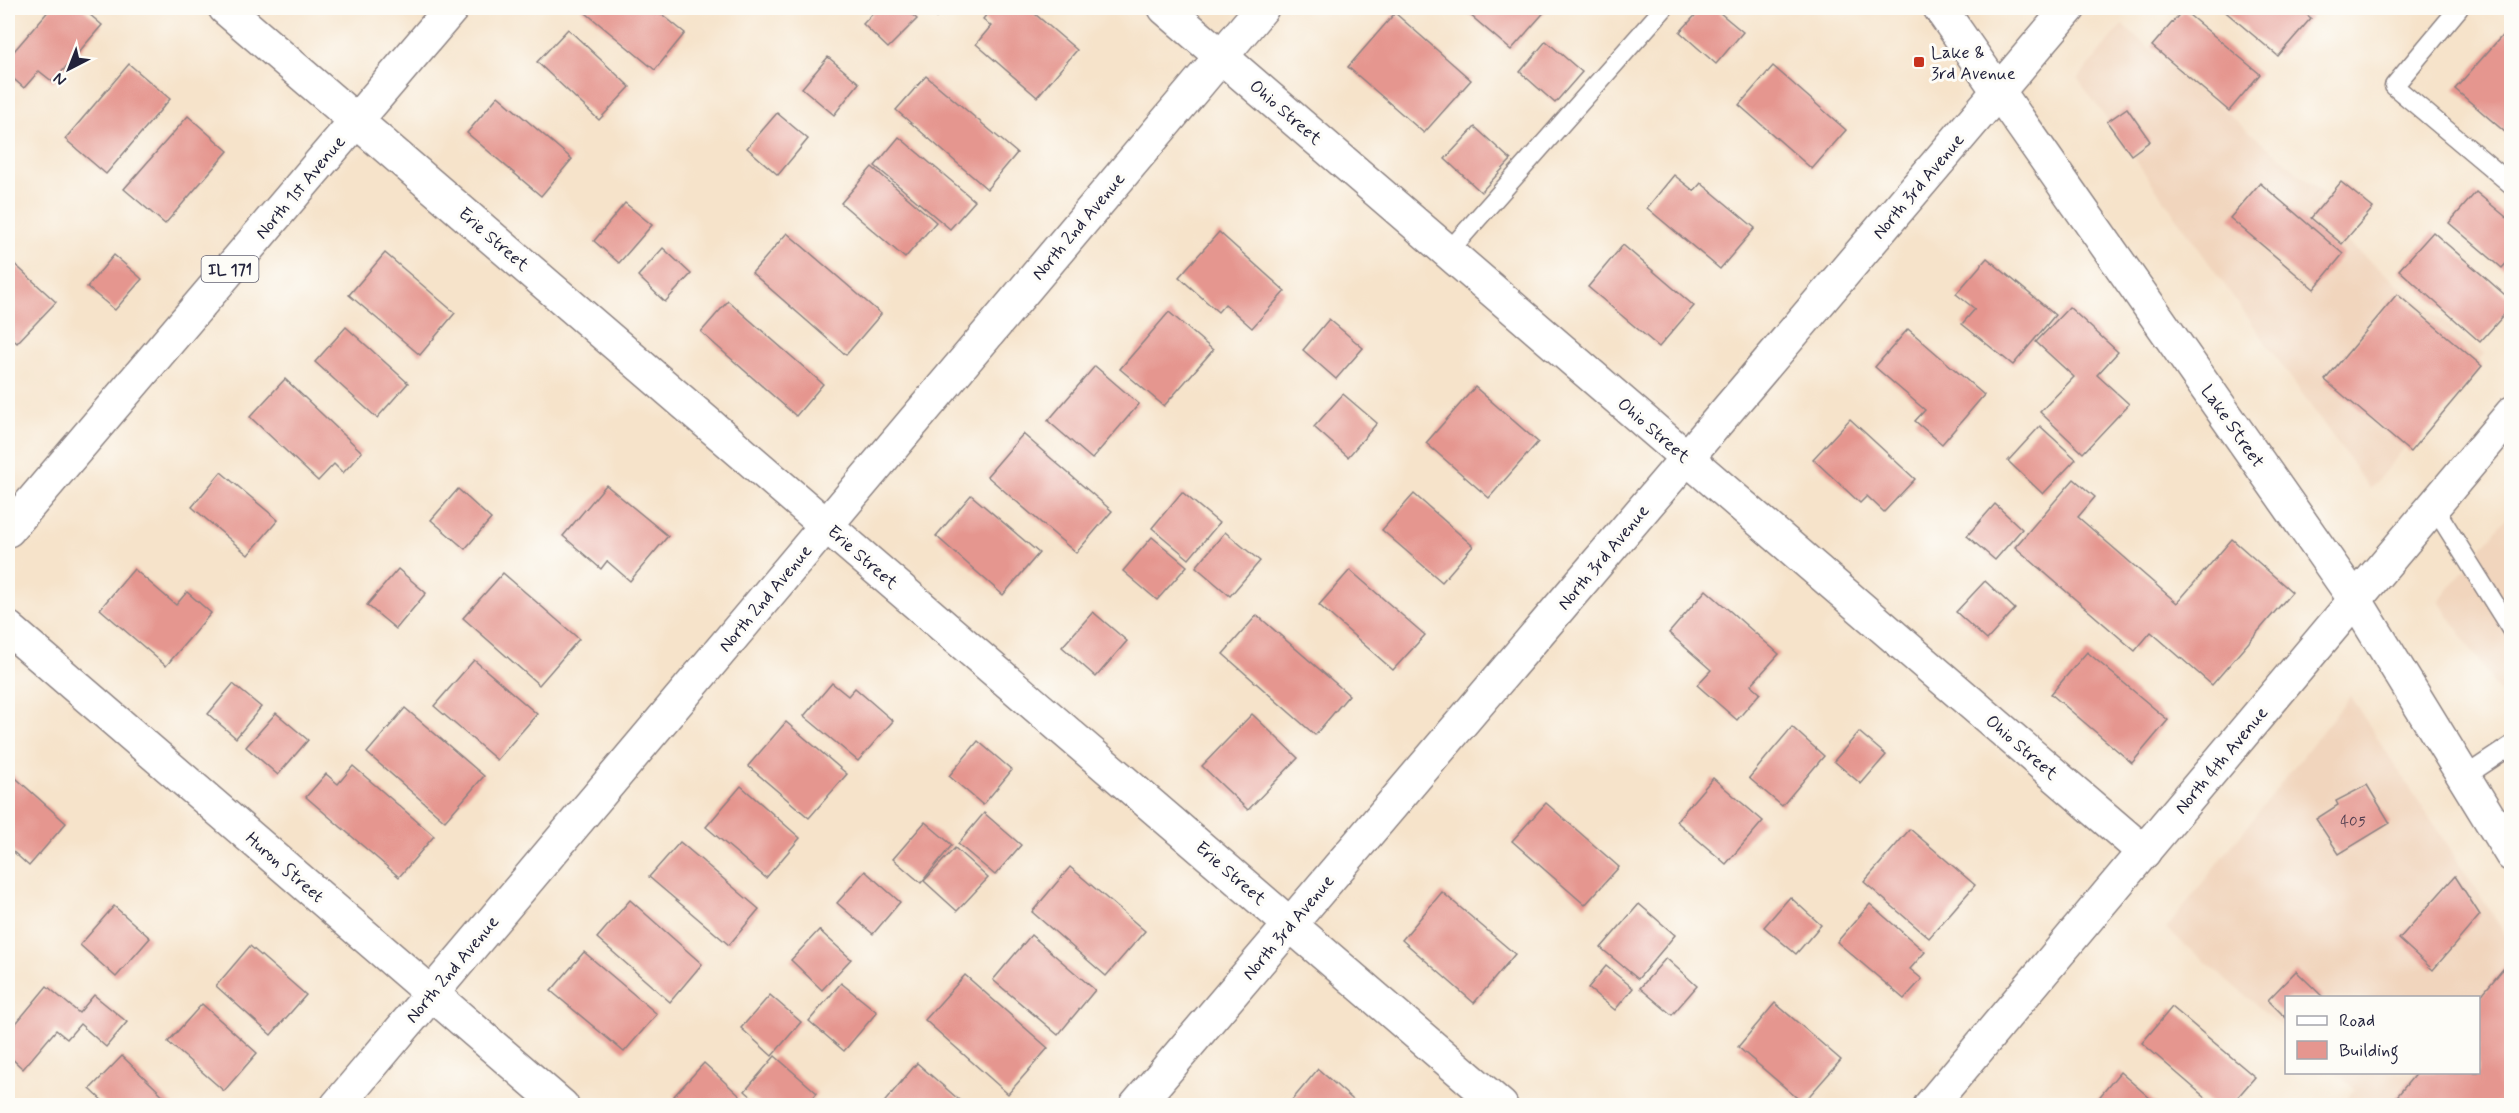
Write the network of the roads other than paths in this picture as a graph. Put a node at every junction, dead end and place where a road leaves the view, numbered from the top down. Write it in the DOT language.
graph roads {
  1 [pos="225,8"];
  2 [pos="452,8"];
  3 [pos="1165,8"];
  4 [pos="1262,8"];
  5 [pos="1664,8"];
  6 [pos="1940,8"];
  7 [pos="2069,8"];
  8 [pos="2459,8"];
  9 [pos="1221,56"];
  10 [pos="1998,91"];
  11 [pos="356,120"];
  12 [pos="2511,185"];
  13 [pos="1448,252"];
  14 [pos="2511,413"];
  15 [pos="1687,458"];
  16 [pos="2434,507"];
  17 [pos="826,525"];
  18 [pos="8,530"];
  19 [pos="2356,601"];
  20 [pos="8,628"];
  21 [pos="2511,631"];
  22 [pos="2511,745"];
  23 [pos="2464,777"];
  24 [pos="2144,852"];
  25 [pos="2511,855"];
  26 [pos="1290,924"];
  27 [pos="432,993"];
  28 [pos="337,1106"];
  29 [pos="562,1106"];
  30 [pos="1136,1106"];
  31 [pos="1501,1106"];
  32 [pos="1930,1106"];
  1 -- 11 [label="street, Erie Street"];
  2 -- 11 [label="street, North 1st Avenue / IL 171"];
  3 -- 9 [label="street, Ohio Street"];
  4 -- 9 [label="street, North 2nd Avenue"];
  5 -- 13 [label="lane"];
  6 -- 10 [label="street, Lake Street"];
  7 -- 10 [label="street, North 3rd Avenue"];
  8 -- 12 [label="lane"];
  9 -- 13 [label="street, Ohio Street"];
  9 -- 17 [label="street, North 2nd Avenue"];
  10 -- 15 [label="street, North 3rd Avenue"];
  10 -- 19 [label="street, Lake Street"];
  11 -- 17 [label="street, Erie Street"];
  11 -- 18 [label="street, North 1st Avenue / IL 171"];
  13 -- 15 [label="street, Ohio Street"];
  14 -- 16 [label="street, North 4th Avenue"];
  15 -- 24 [label="street, Ohio Street"];
  15 -- 26 [label="street, North 3rd Avenue"];
  16 -- 19 [label="street, North 4th Avenue"];
  16 -- 21 [label="lane"];
  17 -- 26 [label="street, Erie Street"];
  17 -- 27 [label="street, North 2nd Avenue"];
  19 -- 23 [label="street, Lake Street"];
  19 -- 24 [label="street, North 4th Avenue"];
  20 -- 27 [label="street, Huron Street"];
  22 -- 23 [label="lane"];
  23 -- 25 [label="street, Lake Street"];
  24 -- 32 [label="street, North 4th Avenue"];
  26 -- 30 [label="street, North 3rd Avenue"];
  26 -- 31 [label="street, Erie Street"];
  27 -- 28 [label="street, North 2nd Avenue"];
  27 -- 29 [label="street, Huron Street"];
}
